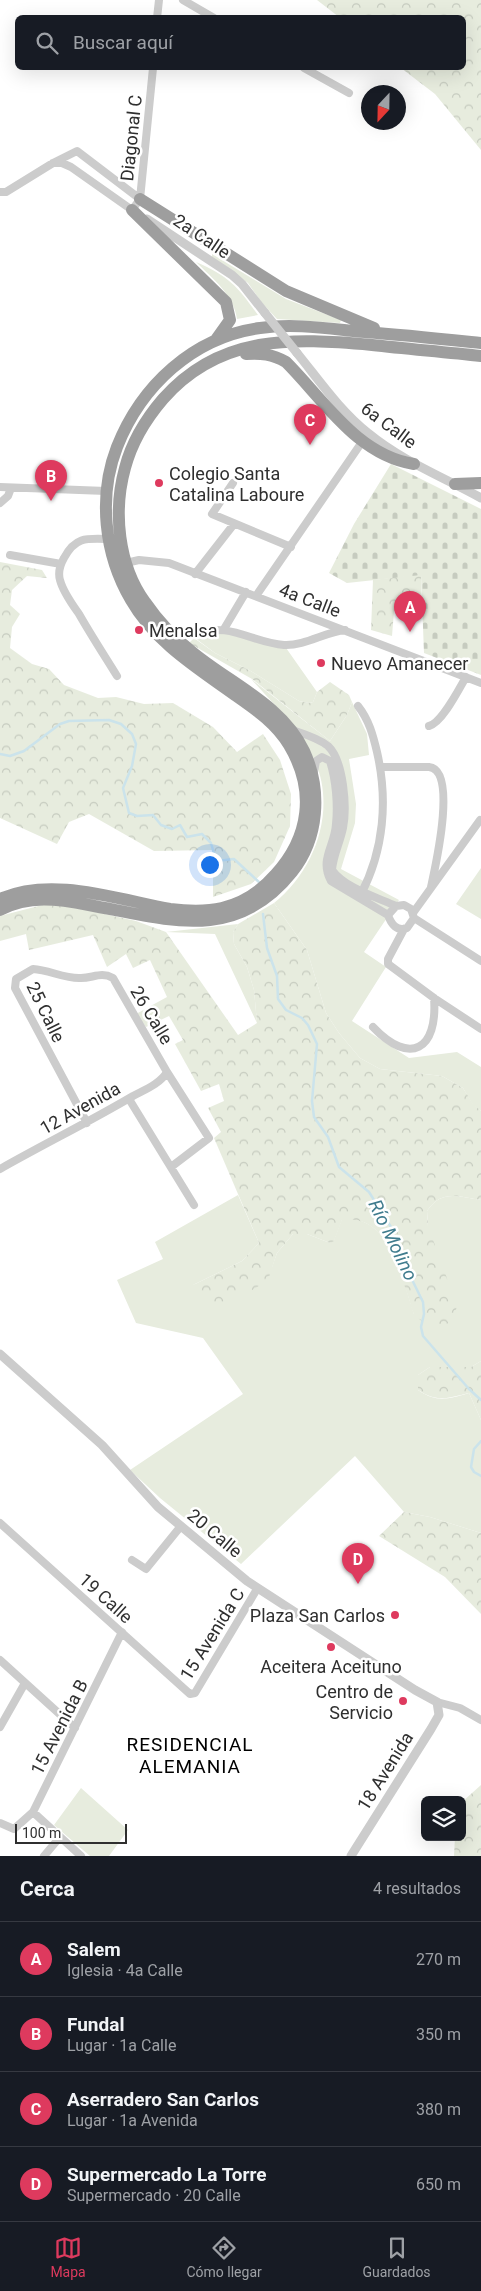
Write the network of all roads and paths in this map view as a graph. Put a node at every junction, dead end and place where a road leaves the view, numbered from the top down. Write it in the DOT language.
graph roads {
  1 [pos="159,0"];
  2 [pos="183,0"];
  3 [pos="157,15"];
  4 [pos="209,15"];
  5 [pos="153,70"];
  6 [pos="308,70"];
  7 [pos="349,93"];
  8 [pos="70,153"];
  9 [pos="53,163"];
  10 [pos="71,167"];
  11 [pos="0,192"];
  12 [pos="136,204"];
  13 [pos="400,335"];
  14 [pos="215,341"];
  15 [pos="481,343"];
  16 [pos="297,353"];
  17 [pos="223,355"];
  18 [pos="481,356"];
  19 [pos="362,442"];
  20 [pos="414,464"];
  21 [pos="233,483"];
  22 [pos="481,483"];
  23 [pos="455,484"];
  24 [pos="0,487"];
  25 [pos="11,488"];
  26 [pos="106,491"];
  27 [pos="481,498"];
  28 [pos="0,502"];
  29 [pos="234,524"];
  30 [pos="108,539"];
  31 [pos="291,546"];
  32 [pos="10,555"];
  33 [pos="126,563"];
  34 [pos="61,564"];
  35 [pos="195,574"];
  36 [pos="246,592"];
  37 [pos="256,596"];
  38 [pos="224,629"];
  39 [pos="347,630"];
  40 [pos="197,634"];
  41 [pos="117,676"];
  42 [pos="466,677"];
  43 [pos="481,683"];
  44 [pos="358,706"];
  45 [pos="429,726"];
  46 [pos="288,728"];
  47 [pos="380,768"];
  48 [pos="313,778"];
  49 [pos="480,820"];
  50 [pos="431,887"];
  51 [pos="361,895"];
  52 [pos="0,899"];
  53 [pos="396,906"];
  54 [pos="0,910"];
  55 [pos="388,915"];
  56 [pos="413,915"];
  57 [pos="404,929"];
  58 [pos="481,961"];
  59 [pos="113,978"];
  60 [pos="434,998"];
  61 [pos="373,1028"];
  62 [pos="481,1029"];
  63 [pos="166,1070"];
  64 [pos="129,1098"];
  65 [pos="87,1123"];
  66 [pos="171,1167"];
  67 [pos="0,1169"];
  68 [pos="194,1205"];
  69 [pos="0,1354"];
  70 [pos="0,1523"];
  71 [pos="181,1526"];
  72 [pos="132,1560"];
  73 [pos="258,1589"];
  74 [pos="122,1632"];
  75 [pos="1,1663"];
  76 [pos="25,1683"];
  77 [pos="193,1694"];
  78 [pos="437,1702"];
  79 [pos="481,1720"];
  80 [pos="0,1727"];
  81 [pos="75,1728"];
  82 [pos="33,1812"];
  83 [pos="1,1825"];
  84 [pos="60,1837"];
  85 [pos="44,1856"];
  86 [pos="82,1856"];
  87 [pos="351,1856"];
  1 -- 3 [label="street"];
  2 -- 4 [label="street"];
  5 -- 12 [label="street, Diagonal C"];
  6 -- 7 [label="street"];
  8 -- 9 [label="street"];
  8 -- 10 [label="street"];
  8 -- 12 [label="street, 2a Calle"];
  9 -- 10 [label="street, 2a Calle"];
  9 -- 11 [label="street"];
  10 -- 12 [label="street, 2a Calle"];
  12 -- 13 [label="highway"];
  12 -- 14 [label="highway"];
  12 -- 16 [label="street, 2a Calle, bridge"];
  13 -- 14 [label="highway"];
  13 -- 15 [label="highway"];
  14 -- 26 [label="highway"];
  16 -- 20 [label="street, 6a Calle"];
  17 -- 18 [label="highway"];
  17 -- 19 [label="highway"];
  17 -- 33 [label="highway"];
  19 -- 20 [label="highway"];
  19 -- 31 [label="street"];
  20 -- 23 [label="street, 6a Calle"];
  21 -- 29 [label="street"];
  22 -- 23 [label="highway"];
  23 -- 27 [label="street, 6a Calle"];
  24 -- 25 [label="street"];
  25 -- 26 [label="street"];
  25 -- 28 [label="street"];
  26 -- 30 [label="highway"];
  29 -- 31 [label="street"];
  29 -- 35 [label="street"];
  30 -- 34 [label="street"];
  30 -- 52 [label="highway"];
  31 -- 37 [label="street"];
  32 -- 34 [label="street"];
  33 -- 35 [label="street, 4a Calle"];
  33 -- 46 [label="highway"];
  34 -- 41 [label="street"];
  35 -- 36 [label="street, 4a Calle"];
  36 -- 37 [label="street, 4a Calle"];
  36 -- 38 [label="street"];
  37 -- 39 [label="street, 4a Calle"];
  38 -- 39 [label="street"];
  38 -- 40 [label="street"];
  39 -- 42 [label="street, 4a Calle"];
  42 -- 43 [label="street, 4a Calle"];
  42 -- 45 [label="street"];
  44 -- 47 [label="street"];
  46 -- 48 [label="highway"];
  46 -- 51 [label="street"];
  47 -- 50 [label="street"];
  47 -- 51 [label="street"];
  48 -- 51 [label="street"];
  48 -- 54 [label="highway"];
  49 -- 50 [label="street"];
  50 -- 56 [label="street"];
  51 -- 53 [label="street"];
  51 -- 55 [label="street"];
  53 -- 55 [label="street"];
  53 -- 56 [label="street"];
  55 -- 57 [label="street"];
  56 -- 57 [label="street"];
  56 -- 58 [label="street"];
  57 -- 60 [label="street"];
  59 -- 63 [label="street, 26 Calle"];
  59 -- 65 [label="street, 25 Calle"];
  60 -- 61 [label="street"];
  60 -- 62 [label="street"];
  63 -- 64 [label="street, 12 Avenida"];
  63 -- 66 [label="street, 26 Calle"];
  64 -- 65 [label="street, 12 Avenida"];
  64 -- 66 [label="street"];
  65 -- 67 [label="street, 12 Avenida"];
  66 -- 68 [label="street"];
  69 -- 71 [label="street, 20 Calle"];
  70 -- 74 [label="street, 19 Calle"];
  71 -- 72 [label="street"];
  71 -- 73 [label="street, 20 Calle"];
  73 -- 77 [label="street, 15 Avenida C"];
  73 -- 78 [label="street, 20 Calle"];
  74 -- 77 [label="street, 19 Calle"];
  74 -- 81 [label="street, 15 Avenida B"];
  75 -- 76 [label="street"];
  76 -- 80 [label="street"];
  76 -- 81 [label="street"];
  78 -- 79 [label="street"];
  78 -- 87 [label="street, 18 Avenida"];
  81 -- 82 [label="street, 15 Avenida B"];
  82 -- 83 [label="street, 15 Avenida B"];
  82 -- 84 [label="street"];
  84 -- 85 [label="street"];
  84 -- 86 [label="street"];
}
